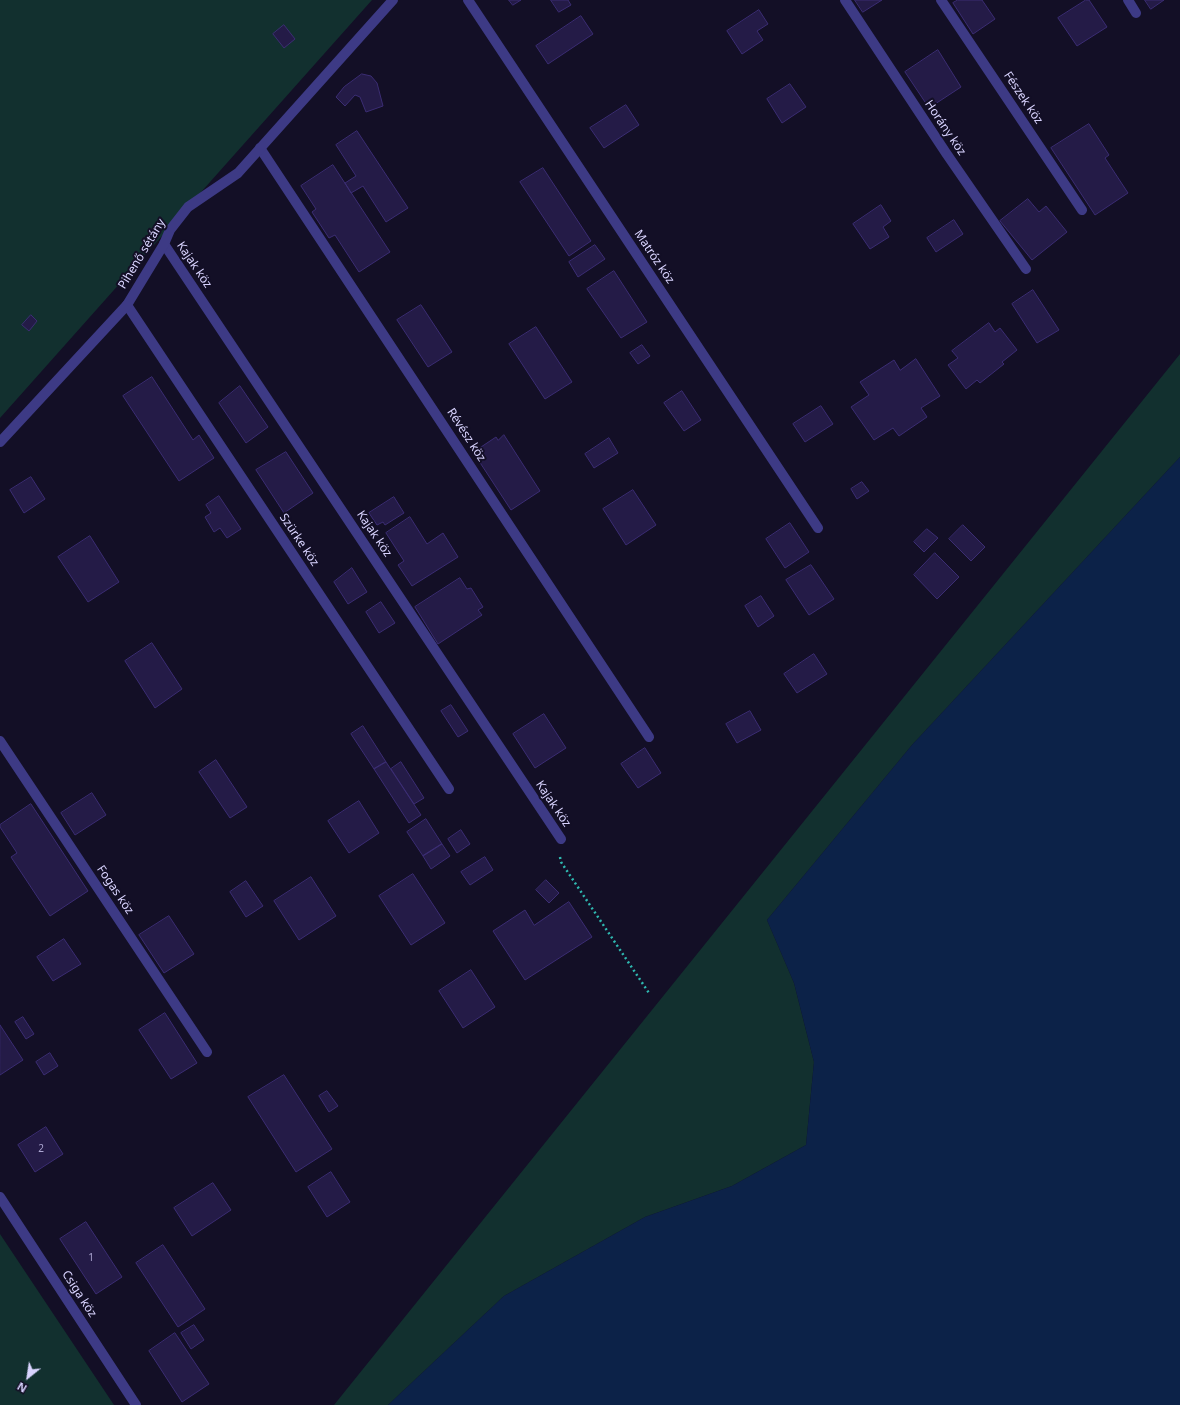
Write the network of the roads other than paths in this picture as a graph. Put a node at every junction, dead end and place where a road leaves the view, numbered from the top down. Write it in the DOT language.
graph roads {
  1 [pos="393,0"];
  2 [pos="468,0"];
  3 [pos="845,0"];
  4 [pos="942,0"];
  5 [pos="1128,0"];
  6 [pos="1136,13"];
  7 [pos="260,148"];
  8 [pos="1082,210"];
  9 [pos="164,244"];
  10 [pos="1026,269"];
  11 [pos="127,305"];
  12 [pos="0,442"];
  13 [pos="818,528"];
  14 [pos="649,737"];
  15 [pos="0,741"];
  16 [pos="449,789"];
  17 [pos="561,839"];
  18 [pos="207,1052"];
  19 [pos="0,1197"];
  20 [pos="136,1405"];
  1 -- 7 [label="street, Pihenő sétány"];
  2 -- 13 [label="street, Matróz köz"];
  3 -- 10 [label="street, Horány köz"];
  4 -- 8 [label="street, Fészek köz"];
  5 -- 6 [label="street"];
  7 -- 9 [label="street, Pihenő sétány"];
  7 -- 14 [label="street, Révész köz"];
  9 -- 11 [label="street, Pihenő sétány"];
  9 -- 17 [label="street, Kajak köz"];
  11 -- 12 [label="street, Pihenő sétány"];
  11 -- 16 [label="street, Szürke köz"];
  15 -- 18 [label="street, Fogas köz"];
  19 -- 20 [label="street, Csiga köz"];
}
